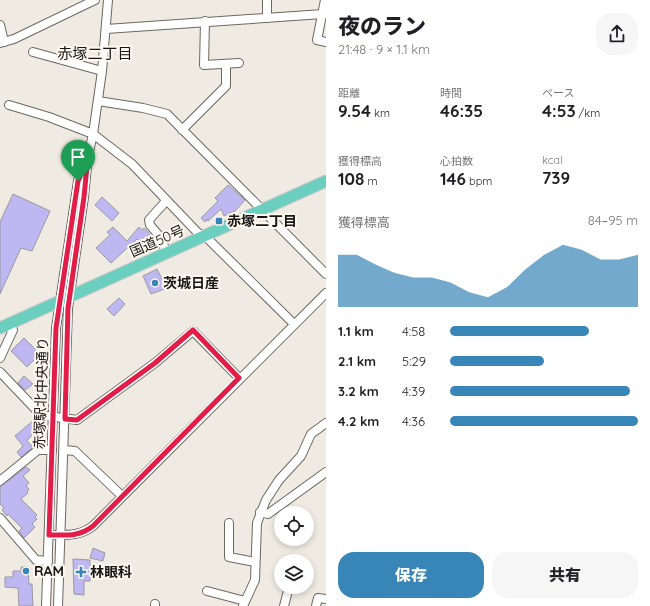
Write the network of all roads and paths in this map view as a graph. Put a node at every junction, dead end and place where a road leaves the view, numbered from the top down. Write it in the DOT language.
graph roads {
  1 [pos="95,0"];
  2 [pos="108,0"];
  3 [pos="267,0"];
  4 [pos="325,0"];
  5 [pos="323,14"];
  6 [pos="267,18"];
  7 [pos="205,21"];
  8 [pos="0,25"];
  9 [pos="106,29"];
  10 [pos="2,42"];
  11 [pos="326,42"];
  12 [pos="33,52"];
  13 [pos="239,63"];
  14 [pos="226,64"];
  15 [pos="102,71"];
  16 [pos="98,101"];
  17 [pos="9,105"];
  18 [pos="182,130"];
  19 [pos="93,134"];
  20 [pos="326,181"];
  21 [pos="166,201"];
  22 [pos="263,210"];
  23 [pos="205,236"];
  24 [pos="166,254"];
  25 [pos="326,274"];
  26 [pos="326,293"];
  27 [pos="66,299"];
  28 [pos="294,324"];
  29 [pos="5,326"];
  30 [pos="0,358"];
  31 [pos="0,372"];
  32 [pos="239,378"];
  33 [pos="54,418"];
  34 [pos="65,419"];
  35 [pos="326,422"];
  36 [pos="52,450"];
  37 [pos="64,450"];
  38 [pos="326,472"];
  39 [pos="0,481"];
  40 [pos="122,496"];
  41 [pos="260,512"];
  42 [pos="0,518"];
  43 [pos="229,524"];
  44 [pos="49,535"];
  45 [pos="60,535"];
  46 [pos="48,561"];
  47 [pos="255,562"];
  48 [pos="207,591"];
  49 [pos="287,594"];
  50 [pos="326,599"];
  51 [pos="244,604"];
  52 [pos="46,606"];
  53 [pos="58,606"];
  54 [pos="284,606"];
  55 [pos="316,606"];
  1 -- 10 [label="street"];
  2 -- 9 [label="street, 赤塚駅北中央通り"];
  3 -- 6 [label="street"];
  4 -- 5 [label="street"];
  5 -- 6 [label="street"];
  5 -- 11 [label="street"];
  6 -- 7 [label="street"];
  7 -- 9 [label="street"];
  7 -- 14 [label="street"];
  8 -- 10 [label="street"];
  9 -- 15 [label="street, 赤塚駅北中央通り"];
  12 -- 15 [label="street"];
  13 -- 14 [label="street"];
  14 -- 18 [label="street"];
  15 -- 16 [label="street, 赤塚駅北中央通り"];
  16 -- 18 [label="street"];
  16 -- 19 [label="street, 赤塚駅北中央通り"];
  17 -- 19 [label="street"];
  18 -- 22 [label="street"];
  19 -- 21 [label="street"];
  19 -- 27 [label="street, 赤塚駅北中央通り"];
  20 -- 22 [label="highway, 国道50号"];
  21 -- 23 [label="street"];
  21 -- 24 [label="street"];
  22 -- 23 [label="highway, 国道50号"];
  22 -- 25 [label="street"];
  23 -- 24 [label="highway, 国道50号"];
  23 -- 28 [label="street"];
  24 -- 27 [label="highway, 国道50号"];
  26 -- 28 [label="street"];
  27 -- 29 [label="highway, 国道50号"];
  27 -- 33 [label="street, 赤塚駅北中央通り"];
  27 -- 34 [label="street, 赤塚駅北中央通り"];
  28 -- 32 [label="street"];
  29 -- 30 [label="street"];
  31 -- 33 [label="street"];
  32 -- 34 [label="street"];
  32 -- 40 [label="street"];
  33 -- 34 [label="street"];
  33 -- 36 [label="street, 赤塚駅北中央通り"];
  34 -- 37 [label="street, 赤塚駅北中央通り"];
  35 -- 41 [label="street"];
  36 -- 39 [label="street"];
  36 -- 44 [label="street, 赤塚駅北中央通り"];
  37 -- 40 [label="street"];
  37 -- 45 [label="street, 赤塚駅北中央通り"];
  38 -- 41 [label="street"];
  40 -- 45 [label="street"];
  41 -- 47 [label="street"];
  42 -- 46 [label="street"];
  43 -- 47 [label="street"];
  44 -- 45 [label="street"];
  44 -- 46 [label="street, 赤塚駅北中央通り"];
  45 -- 53 [label="street, 赤塚駅北中央通り"];
  46 -- 52 [label="street, 赤塚駅北中央通り"];
  47 -- 51 [label="street"];
  48 -- 51 [label="street"];
  49 -- 54 [label="street"];
  50 -- 55 [label="street"];
}
